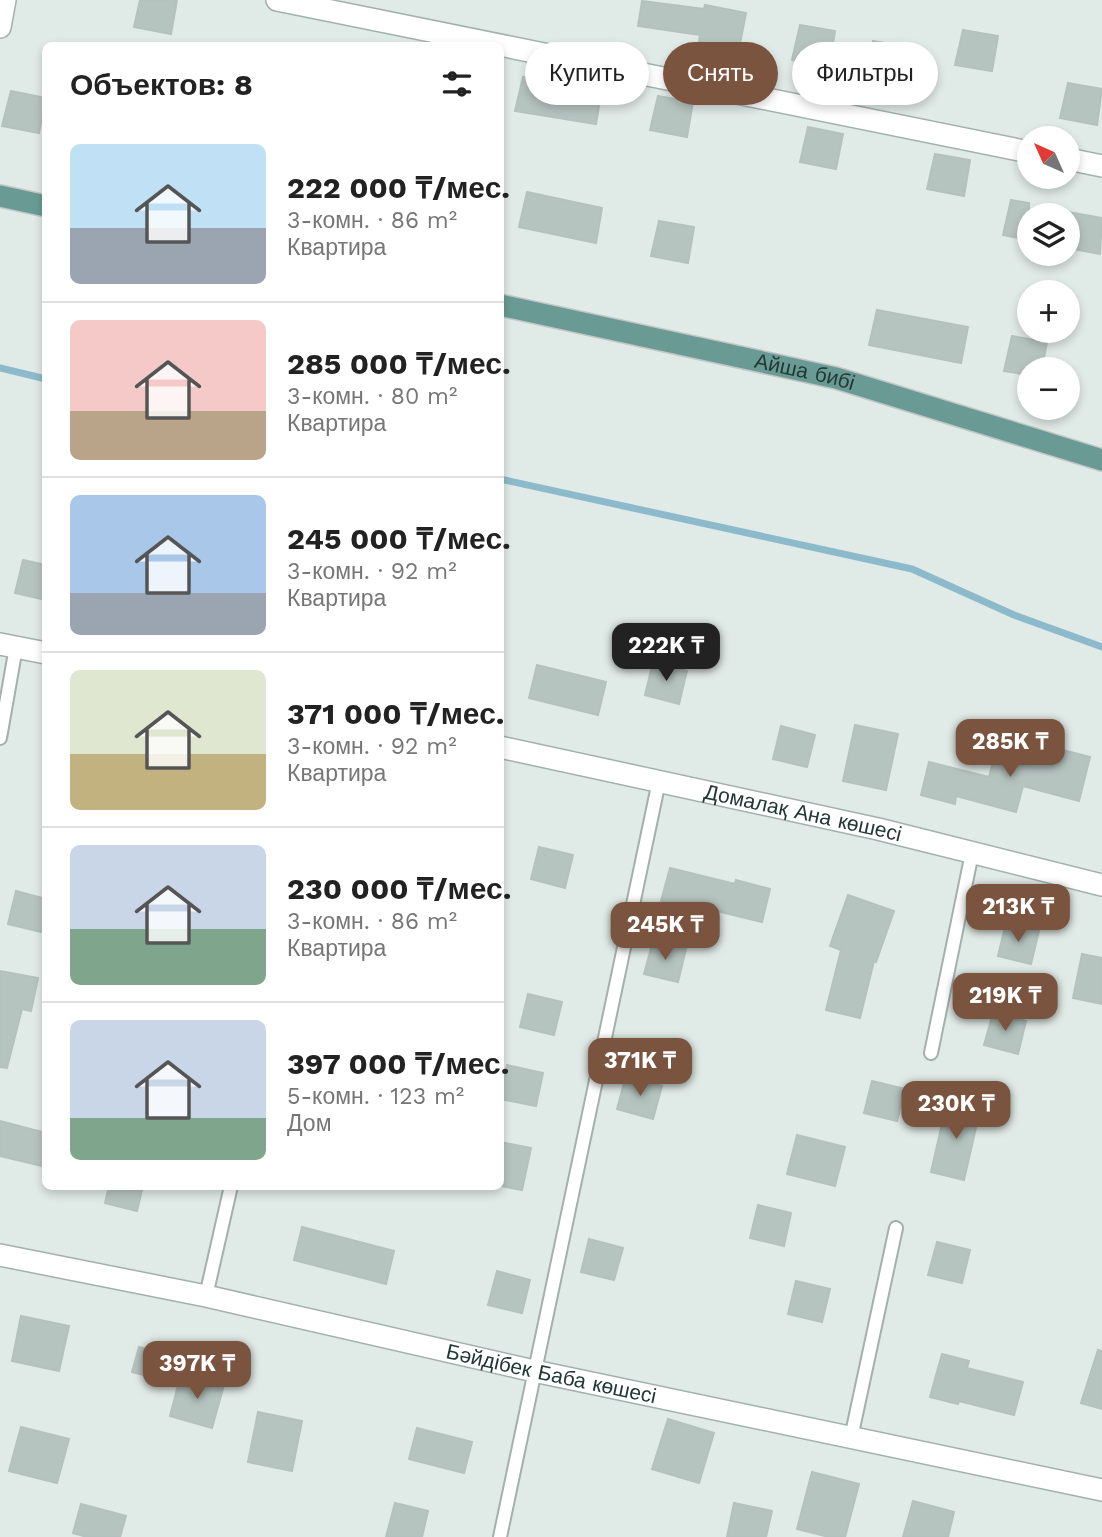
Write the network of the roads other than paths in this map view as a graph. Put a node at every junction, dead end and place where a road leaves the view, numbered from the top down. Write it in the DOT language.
graph roads {
  1 [pos="5,0"];
  2 [pos="277,0"];
  3 [pos="0,27"];
  4 [pos="485,42"];
  5 [pos="504,46"];
  6 [pos="1017,150"];
  7 [pos="1080,161"];
  8 [pos="1102,166"];
  9 [pos="0,196"];
  10 [pos="42,205"];
  11 [pos="504,306"];
  12 [pos="1102,460"];
  13 [pos="8,646"];
  14 [pos="42,652"];
  15 [pos="0,738"];
  16 [pos="504,748"];
  17 [pos="659,781"];
  18 [pos="972,853"];
  19 [pos="1102,885"];
  20 [pos="930,1053"];
  21 [pos="229,1190"];
  22 [pos="896,1228"];
  23 [pos="0,1255"];
  24 [pos="206,1296"];
  25 [pos="534,1371"];
  26 [pos="851,1438"];
  27 [pos="1102,1490"];
  28 [pos="500,1537"];
  1 -- 3 [label="street"];
  2 -- 4 [label="street"];
  5 -- 6 [label="street"];
  7 -- 8 [label="street"];
  9 -- 10 [label="main road"];
  11 -- 12 [label="main road, Айша бибі"];
  13 -- 14 [label="street"];
  13 -- 15 [label="lane"];
  16 -- 17 [label="street, Домалақ Ана көшесі"];
  17 -- 18 [label="street, Домалақ Ана көшесі"];
  17 -- 25 [label="lane"];
  18 -- 19 [label="street, Домалақ Ана көшесі"];
  18 -- 20 [label="lane"];
  21 -- 24 [label="lane"];
  22 -- 26 [label="lane"];
  23 -- 24 [label="street, Бәйдібек Баба көшесі"];
  24 -- 25 [label="street, Бәйдібек Баба көшесі"];
  25 -- 26 [label="street, Бәйдібек Баба көшесі"];
  25 -- 28 [label="lane"];
  26 -- 27 [label="street, Бәйдібек Баба көшесі"];
}
